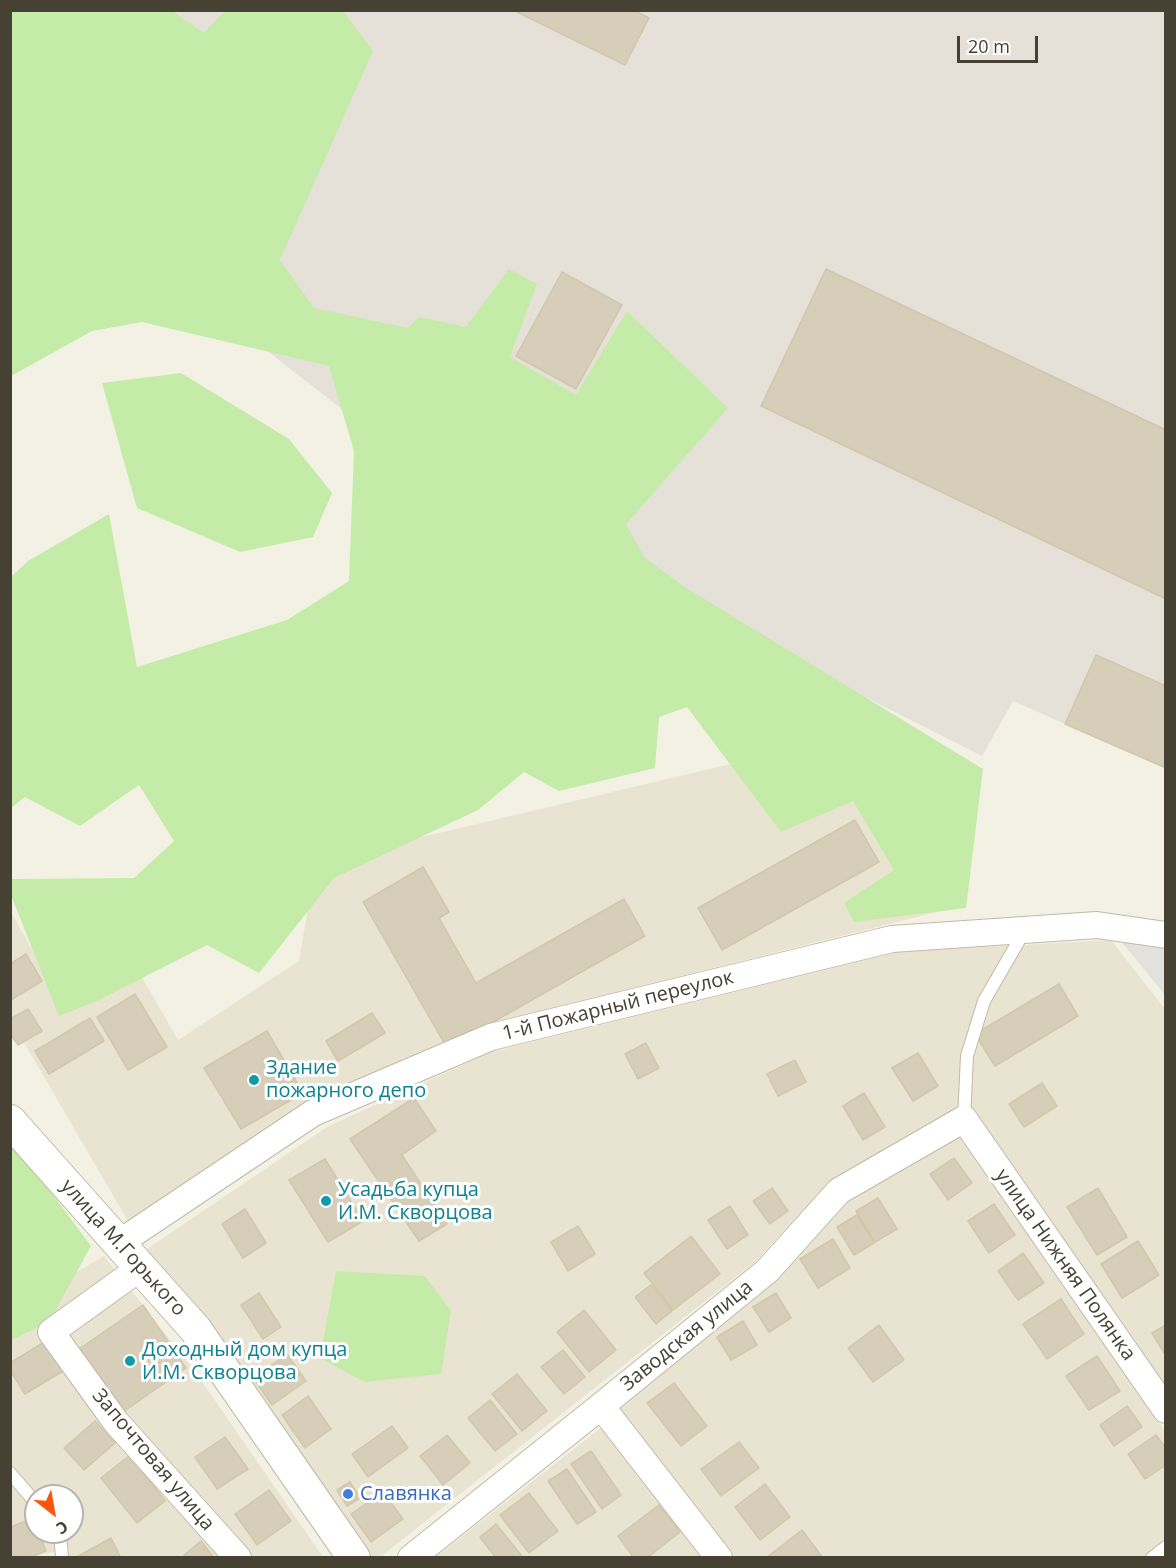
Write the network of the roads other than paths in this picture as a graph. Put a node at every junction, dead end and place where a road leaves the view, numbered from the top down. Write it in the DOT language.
graph roads {
  1 [pos="1025,930"];
  2 [pos="1166,935"];
  3 [pos="964,1119"];
  4 [pos="10,1121"];
  5 [pos="119,1243"];
  6 [pos="140,1268"];
  7 [pos="602,1407"];
  8 [pos="1166,1410"];
  9 [pos="10,1473"];
  10 [pos="24,1489"];
  11 [pos="1166,1547"];
  12 [pos="238,1557"];
  13 [pos="354,1557"];
  14 [pos="411,1557"];
  15 [pos="719,1557"];
  16 [pos="1152,1557"];
  1 -- 2 [label="street, 1-й Пожарный переулок"];
  1 -- 3 [label="lane"];
  1 -- 5 [label="street, 1-й Пожарный переулок"];
  3 -- 7 [label="street, Заводская улица"];
  3 -- 8 [label="street, улица Нижняя Полянка"];
  4 -- 5 [label="street, улица М.Горького"];
  5 -- 6 [label="street, улица М.Горького"];
  6 -- 12 [label="street, Започтовая улица"];
  6 -- 13 [label="street, улица М.Горького"];
  7 -- 14 [label="street, Заводская улица"];
  7 -- 15 [label="street"];
  9 -- 10 [label="lane"];
  11 -- 16 [label="lane"];
}
